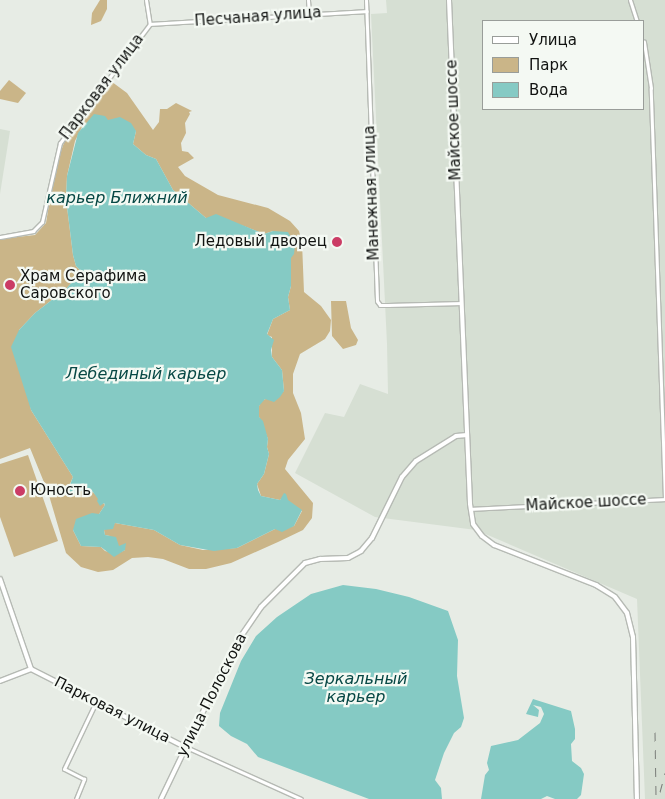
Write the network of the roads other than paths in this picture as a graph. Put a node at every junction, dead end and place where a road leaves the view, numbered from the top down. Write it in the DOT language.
graph roads {
  1 [pos="146,0"];
  2 [pos="308,0"];
  3 [pos="366,0"];
  4 [pos="449,0"];
  5 [pos="630,0"];
  6 [pos="366,11"];
  7 [pos="309,14"];
  8 [pos="637,20"];
  9 [pos="150,24"];
  10 [pos="645,49"];
  11 [pos="0,238"];
  12 [pos="461,303"];
  13 [pos="467,435"];
  14 [pos="470,509"];
  15 [pos="0,579"];
  16 [pos="31,670"];
  17 [pos="0,681"];
  18 [pos="96,702"];
  19 [pos="185,746"];
  20 [pos="76,799"];
  21 [pos="161,799"];
  22 [pos="302,799"];
  23 [pos="637,799"];
  1 -- 9 [label="street"];
  2 -- 7 [label="street"];
  3 -- 6 [label="street, Манежная улица"];
  4 -- 12 [label="street, Майское шоссе"];
  5 -- 8 [label="street"];
  6 -- 7 [label="street, Песчаная улица"];
  6 -- 12 [label="street, Манежная улица"];
  7 -- 9 [label="street, Песчаная улица"];
  9 -- 11 [label="street, Парковая улица"];
  10 -- 14 [label="street, Майское шоссе"];
  12 -- 13 [label="street, Майское шоссе"];
  13 -- 14 [label="street, Майское шоссе"];
  13 -- 19 [label="street, улица Полоскова"];
  14 -- 23 [label="street, Майское шоссе"];
  15 -- 16 [label="street"];
  16 -- 17 [label="street"];
  16 -- 18 [label="street, Парковая улица"];
  18 -- 19 [label="street, Парковая улица"];
  18 -- 20 [label="street"];
  19 -- 21 [label="street, улица Полоскова"];
  19 -- 22 [label="street, Парковая улица"];
}
